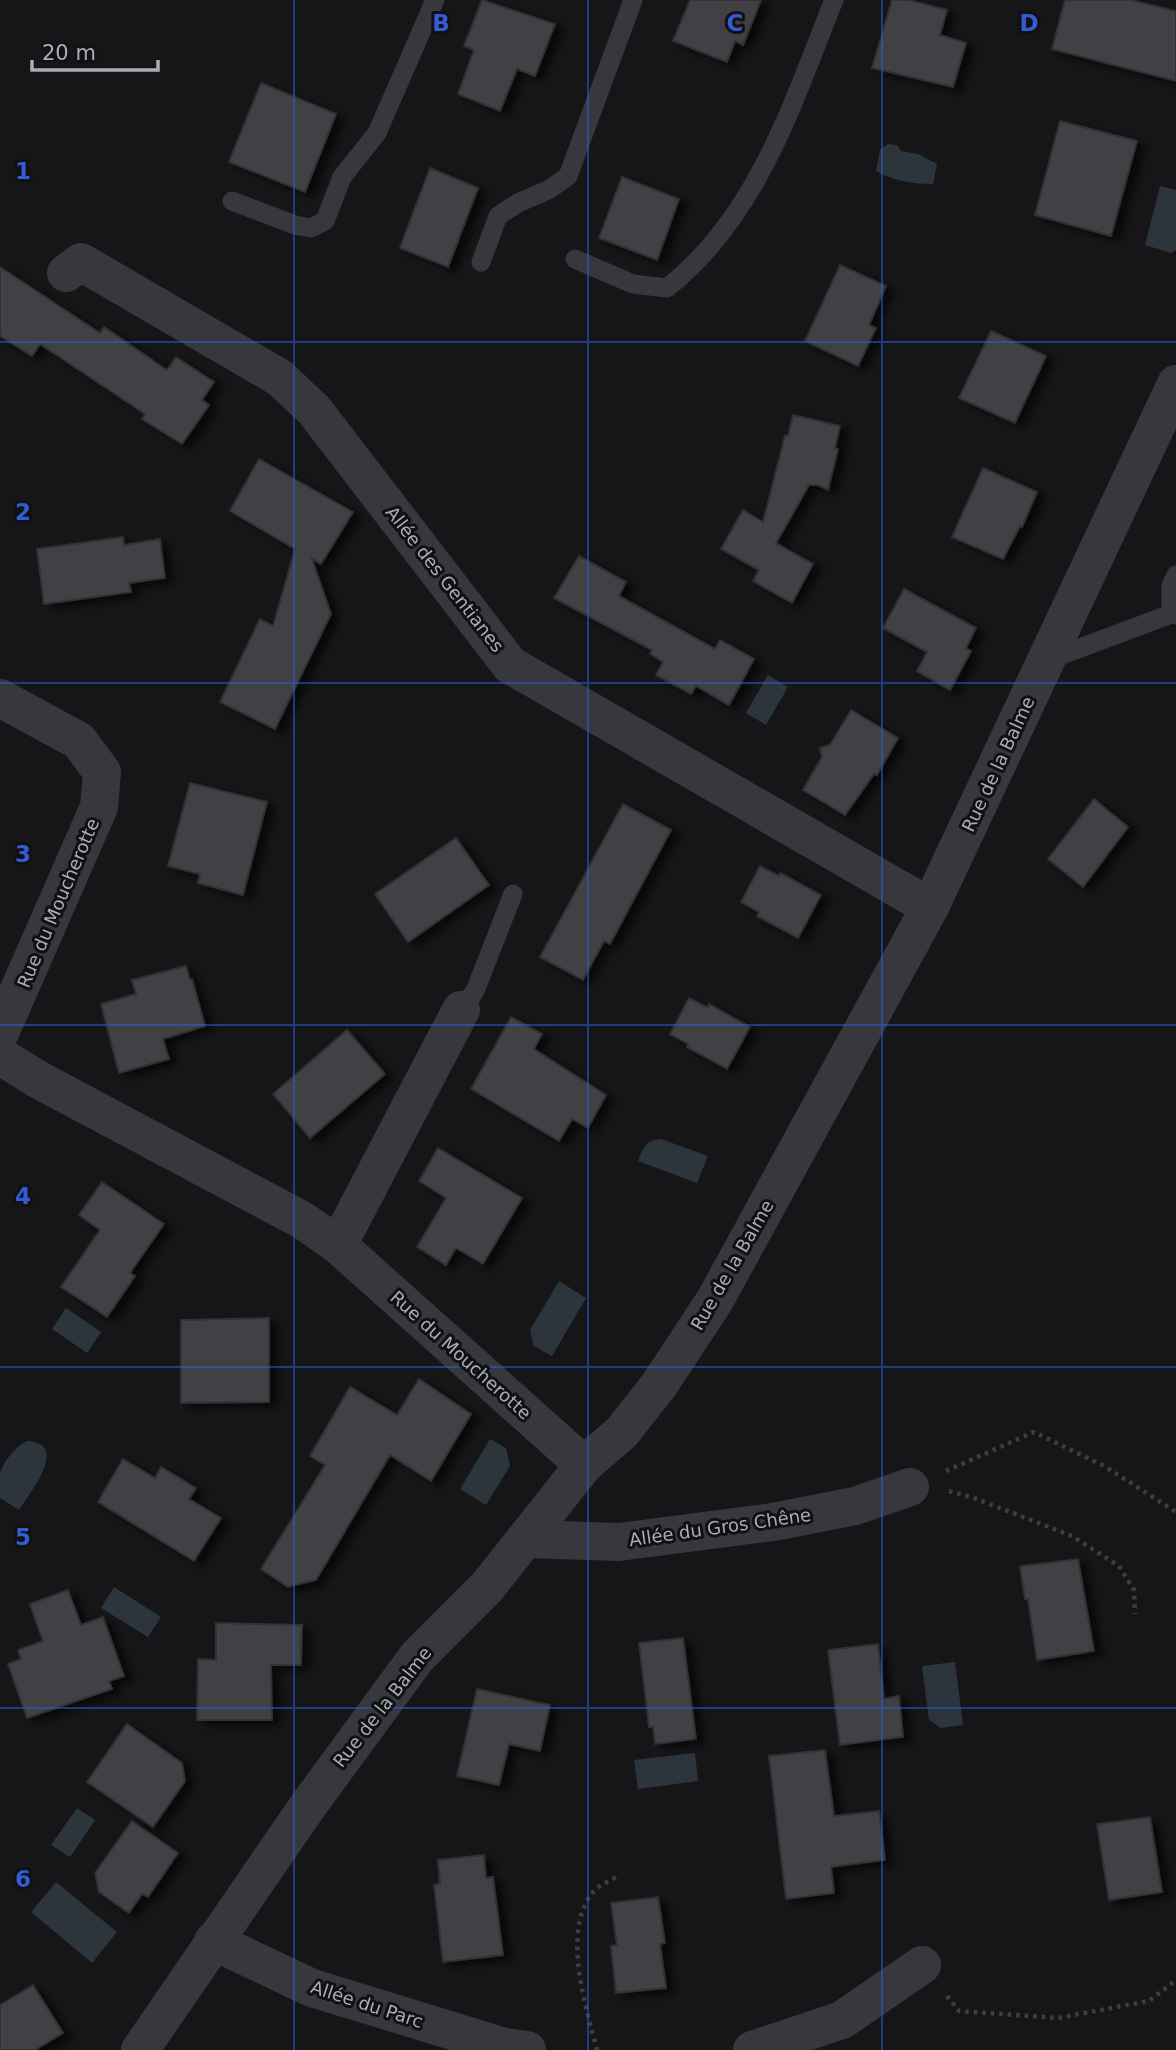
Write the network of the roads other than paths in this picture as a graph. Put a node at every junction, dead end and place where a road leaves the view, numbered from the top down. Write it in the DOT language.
graph roads {
  1 [pos="435,0"];
  2 [pos="632,0"];
  3 [pos="834,0"];
  4 [pos="232,201"];
  5 [pos="575,259"];
  6 [pos="481,262"];
  7 [pos="66,273"];
  8 [pos="1176,384"];
  9 [pos="1176,575"];
  10 [pos="1174,615"];
  11 [pos="1047,660"];
  12 [pos="0,698"];
  13 [pos="513,894"];
  14 [pos="930,907"];
  15 [pos="461,1010"];
  16 [pos="0,1033"];
  17 [pos="0,1056"];
  18 [pos="338,1245"];
  19 [pos="584,1465"];
  20 [pos="910,1487"];
  21 [pos="526,1539"];
  22 [pos="213,1941"];
  23 [pos="922,1965"];
  24 [pos="140,2050"];
  25 [pos="527,2050"];
  26 [pos="752,2050"];
  1 -- 4 [label="lane"];
  2 -- 6 [label="lane"];
  3 -- 5 [label="lane"];
  7 -- 14 [label="street, Allée des Gentianes"];
  8 -- 11 [label="street, Rue de la Balme"];
  9 -- 10 [label="lane"];
  10 -- 11 [label="lane"];
  11 -- 14 [label="street, Rue de la Balme"];
  12 -- 16 [label="street, Rue du Moucherotte"];
  13 -- 15 [label="lane"];
  14 -- 19 [label="street, Rue de la Balme"];
  15 -- 18 [label="street"];
  17 -- 18 [label="street, Rue du Moucherotte"];
  18 -- 19 [label="street, Rue du Moucherotte"];
  19 -- 21 [label="street, Rue de la Balme"];
  20 -- 21 [label="street, Allée du Gros Chêne"];
  21 -- 22 [label="street, Rue de la Balme"];
  22 -- 24 [label="street, Rue de la Balme"];
  22 -- 25 [label="street, Allée du Parc"];
  23 -- 26 [label="street"];
}
